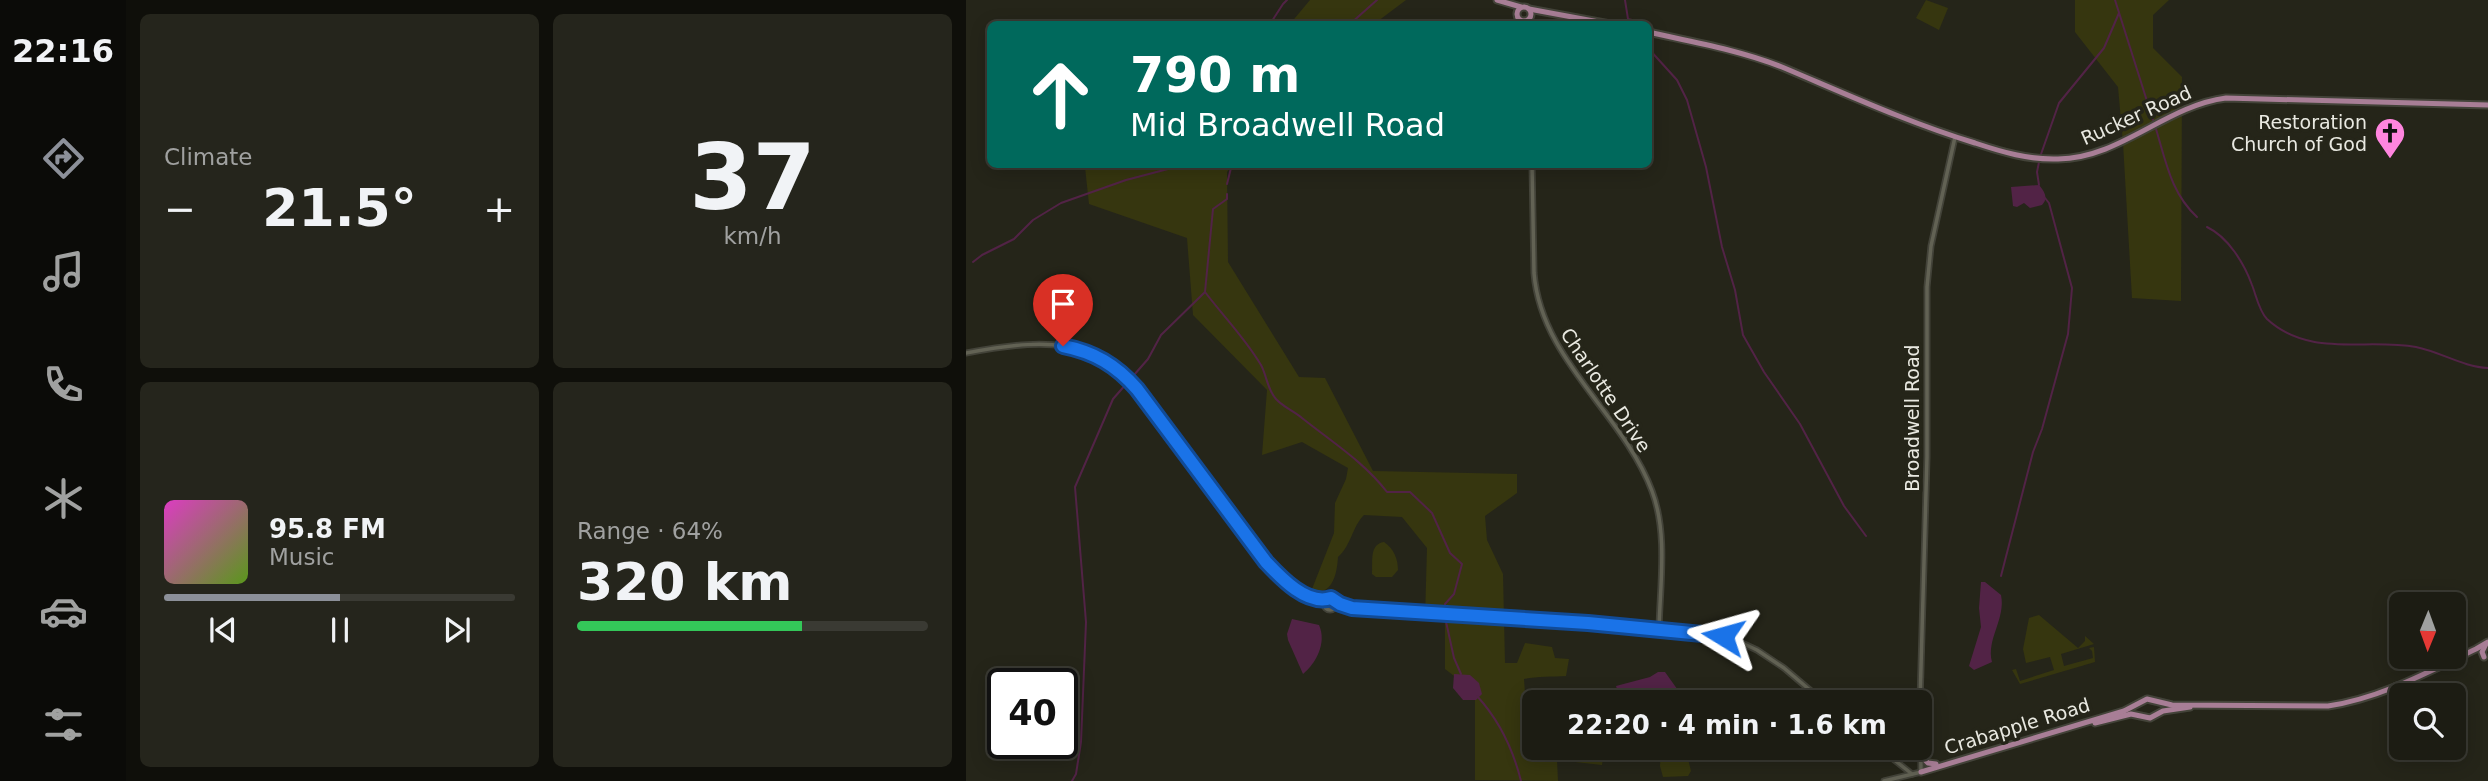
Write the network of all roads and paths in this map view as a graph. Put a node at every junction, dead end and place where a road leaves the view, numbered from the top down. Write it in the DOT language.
graph roads {
  1 [pos="1497,0"];
  2 [pos="1522,7"];
  3 [pos="1529,9"];
  4 [pos="1555,14"];
  5 [pos="1517,16"];
  6 [pos="1518,21"];
  7 [pos="1522,21"];
  8 [pos="1527,21"];
  9 [pos="1529,21"];
  10 [pos="1594,21"];
  11 [pos="1652,33"];
  12 [pos="2488,105"];
  13 [pos="1955,137"];
  14 [pos="1532,168"];
  15 [pos="966,352"];
  16 [pos="1336,601"];
  17 [pos="1325,602"];
  18 [pos="1335,608"];
  19 [pos="1352,608"];
  20 [pos="1659,629"];
  21 [pos="2487,642"];
  22 [pos="2476,649"];
  23 [pos="2486,658"];
  24 [pos="1809,690"];
  25 [pos="1920,690"];
  26 [pos="2156,701"];
  27 [pos="2141,703"];
  28 [pos="2208,705"];
  29 [pos="2158,713"];
  30 [pos="2143,716"];
  31 [pos="1962,758"];
  32 [pos="1893,760"];
  33 [pos="1925,760"];
  34 [pos="1904,770"];
  35 [pos="1912,775"];
  36 [pos="1921,776"];
  37 [pos="1901,777"];
  38 [pos="1884,781"];
  1 -- 2 [label="main road"];
  1 -- 5 [label="main road"];
  2 -- 3 [label="main road"];
  2 -- 5 [label="main road"];
  3 -- 4 [label="main road"];
  3 -- 8 [label="main road"];
  4 -- 9 [label="main road"];
  4 -- 10 [label="main road"];
  5 -- 6 [label="street"];
  5 -- 7 [label="main road"];
  11 -- 13 [label="main road, Rucker Road"];
  12 -- 13 [label="main road, Rucker Road"];
  13 -- 25 [label="street, Broadwell Road"];
  14 -- 20 [label="street, Charlotte Drive"];
  15 -- 17 [label="street"];
  16 -- 17 [label="street"];
  16 -- 18 [label="street"];
  16 -- 19 [label="street"];
  17 -- 18 [label="street"];
  18 -- 19 [label="street"];
  19 -- 20 [label="street"];
  20 -- 24 [label="street"];
  21 -- 22 [label="main road"];
  21 -- 23 [label="main road"];
  22 -- 23 [label="street"];
  22 -- 28 [label="main road"];
  26 -- 27 [label="main road"];
  26 -- 28 [label="main road"];
  26 -- 29 [label="main road"];
  27 -- 30 [label="main road"];
  27 -- 31 [label="main road, Crabapple Road"];
  28 -- 29 [label="main road"];
  29 -- 30 [label="main road"];
  30 -- 36 [label="main road, Crabapple Road"];
  31 -- 33 [label="main road"];
  31 -- 36 [label="main road, Crabapple Road"];
  32 -- 34 [label="street"];
  34 -- 35 [label="street"];
  34 -- 37 [label="street"];
  35 -- 36 [label="street"];
  35 -- 37 [label="street"];
  37 -- 38 [label="street"];
}
